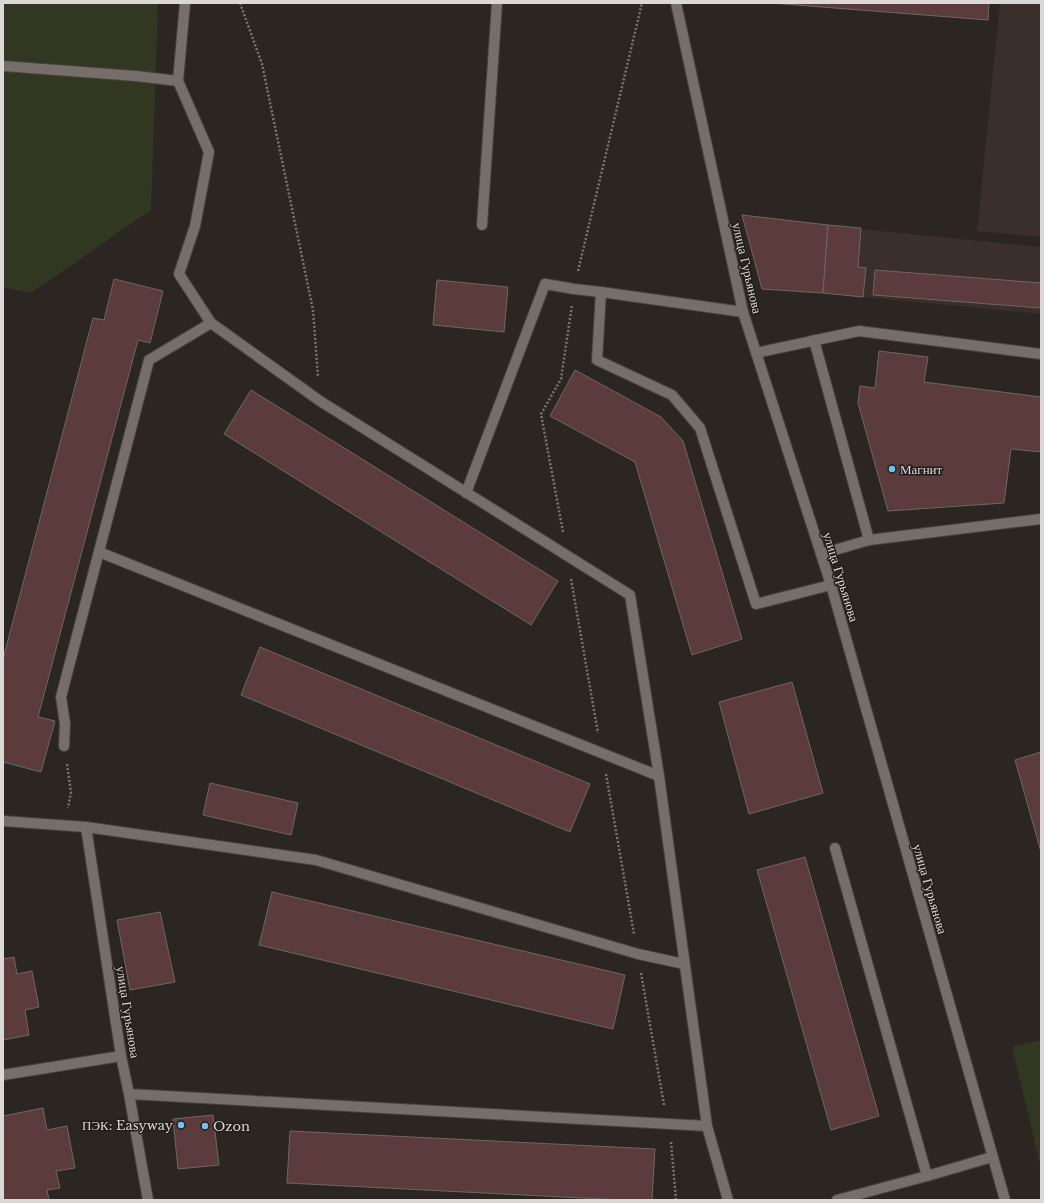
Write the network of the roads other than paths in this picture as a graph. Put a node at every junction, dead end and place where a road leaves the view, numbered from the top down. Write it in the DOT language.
graph roads {
  1 [pos="185,3"];
  2 [pos="497,3"];
  3 [pos="676,3"];
  4 [pos="3,66"];
  5 [pos="178,81"];
  6 [pos="482,225"];
  7 [pos="601,292"];
  8 [pos="743,312"];
  9 [pos="211,323"];
  10 [pos="814,340"];
  11 [pos="756,353"];
  12 [pos="1041,354"];
  13 [pos="466,493"];
  14 [pos="1041,519"];
  15 [pos="869,540"];
  16 [pos="99,552"];
  17 [pos="821,554"];
  18 [pos="831,584"];
  19 [pos="64,746"];
  20 [pos="659,776"];
  21 [pos="3,821"];
  22 [pos="86,827"];
  23 [pos="835,848"];
  24 [pos="684,964"];
  25 [pos="121,1056"];
  26 [pos="3,1075"];
  27 [pos="129,1094"];
  28 [pos="707,1126"];
  29 [pos="992,1157"];
  30 [pos="927,1176"];
  31 [pos="148,1200"];
  32 [pos="728,1200"];
  33 [pos="836,1200"];
  34 [pos="1005,1200"];
  1 -- 5 [label="street"];
  2 -- 6 [label="street"];
  3 -- 8 [label="street, улица Гурьянова"];
  4 -- 5 [label="street"];
  5 -- 9 [label="street"];
  7 -- 8 [label="street"];
  7 -- 13 [label="street"];
  7 -- 18 [label="street"];
  8 -- 11 [label="street, улица Гурьянова"];
  9 -- 13 [label="street"];
  9 -- 16 [label="street"];
  10 -- 11 [label="street"];
  10 -- 12 [label="street"];
  10 -- 15 [label="street"];
  11 -- 17 [label="street, улица Гурьянова"];
  13 -- 20 [label="street"];
  14 -- 15 [label="street"];
  15 -- 17 [label="street"];
  16 -- 19 [label="street"];
  16 -- 20 [label="street"];
  17 -- 18 [label="street, улица Гурьянова"];
  18 -- 29 [label="street, улица Гурьянова"];
  20 -- 24 [label="street"];
  21 -- 22 [label="street"];
  22 -- 24 [label="street"];
  22 -- 25 [label="street, улица Гурьянова"];
  23 -- 30 [label="street"];
  24 -- 28 [label="street"];
  25 -- 26 [label="street"];
  25 -- 27 [label="street, улица Гурьянова"];
  27 -- 28 [label="street"];
  27 -- 31 [label="street, улица Гурьянова"];
  28 -- 32 [label="street"];
  29 -- 30 [label="street"];
  29 -- 34 [label="street, улица Гурьянова"];
  30 -- 33 [label="street"];
}
